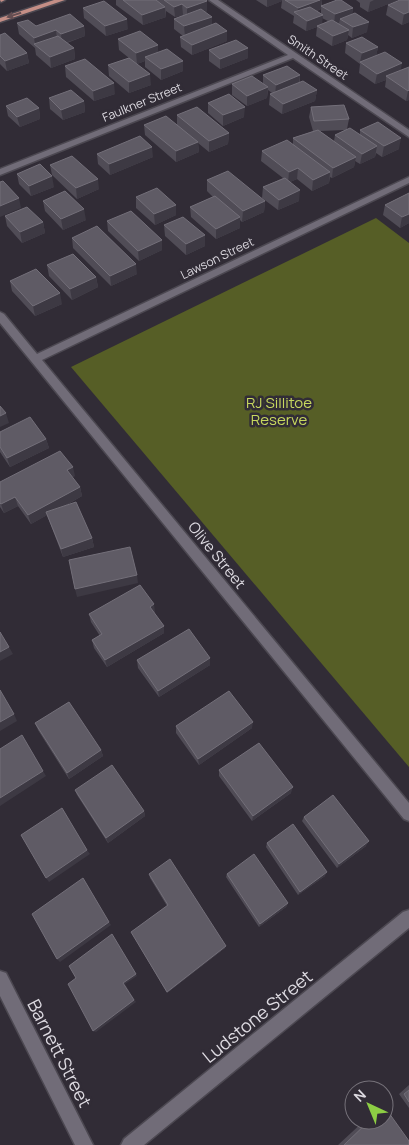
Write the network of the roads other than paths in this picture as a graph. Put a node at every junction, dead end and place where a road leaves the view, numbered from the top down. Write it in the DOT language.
graph roads {
  1 [pos="61,0"];
  2 [pos="213,0"];
  3 [pos="0,20"];
  4 [pos="294,55"];
  5 [pos="409,134"];
  6 [pos="0,172"];
  7 [pos="409,180"];
  8 [pos="0,316"];
  9 [pos="35,359"];
  10 [pos="409,814"];
  11 [pos="409,918"];
  12 [pos="0,979"];
  13 [pos="84,1145"];
  14 [pos="130,1145"];
  1 -- 3 [label="main road, one-way"];
  2 -- 4 [label="street, Smith Street"];
  4 -- 5 [label="street, Smith Street"];
  4 -- 6 [label="street, Faulkner Street"];
  7 -- 9 [label="street, Lawson Street"];
  8 -- 9 [label="street, Olive Street"];
  9 -- 10 [label="street, Olive Street"];
  11 -- 14 [label="street, Ludstone Street"];
  12 -- 13 [label="street, Barnett Street"];
}
